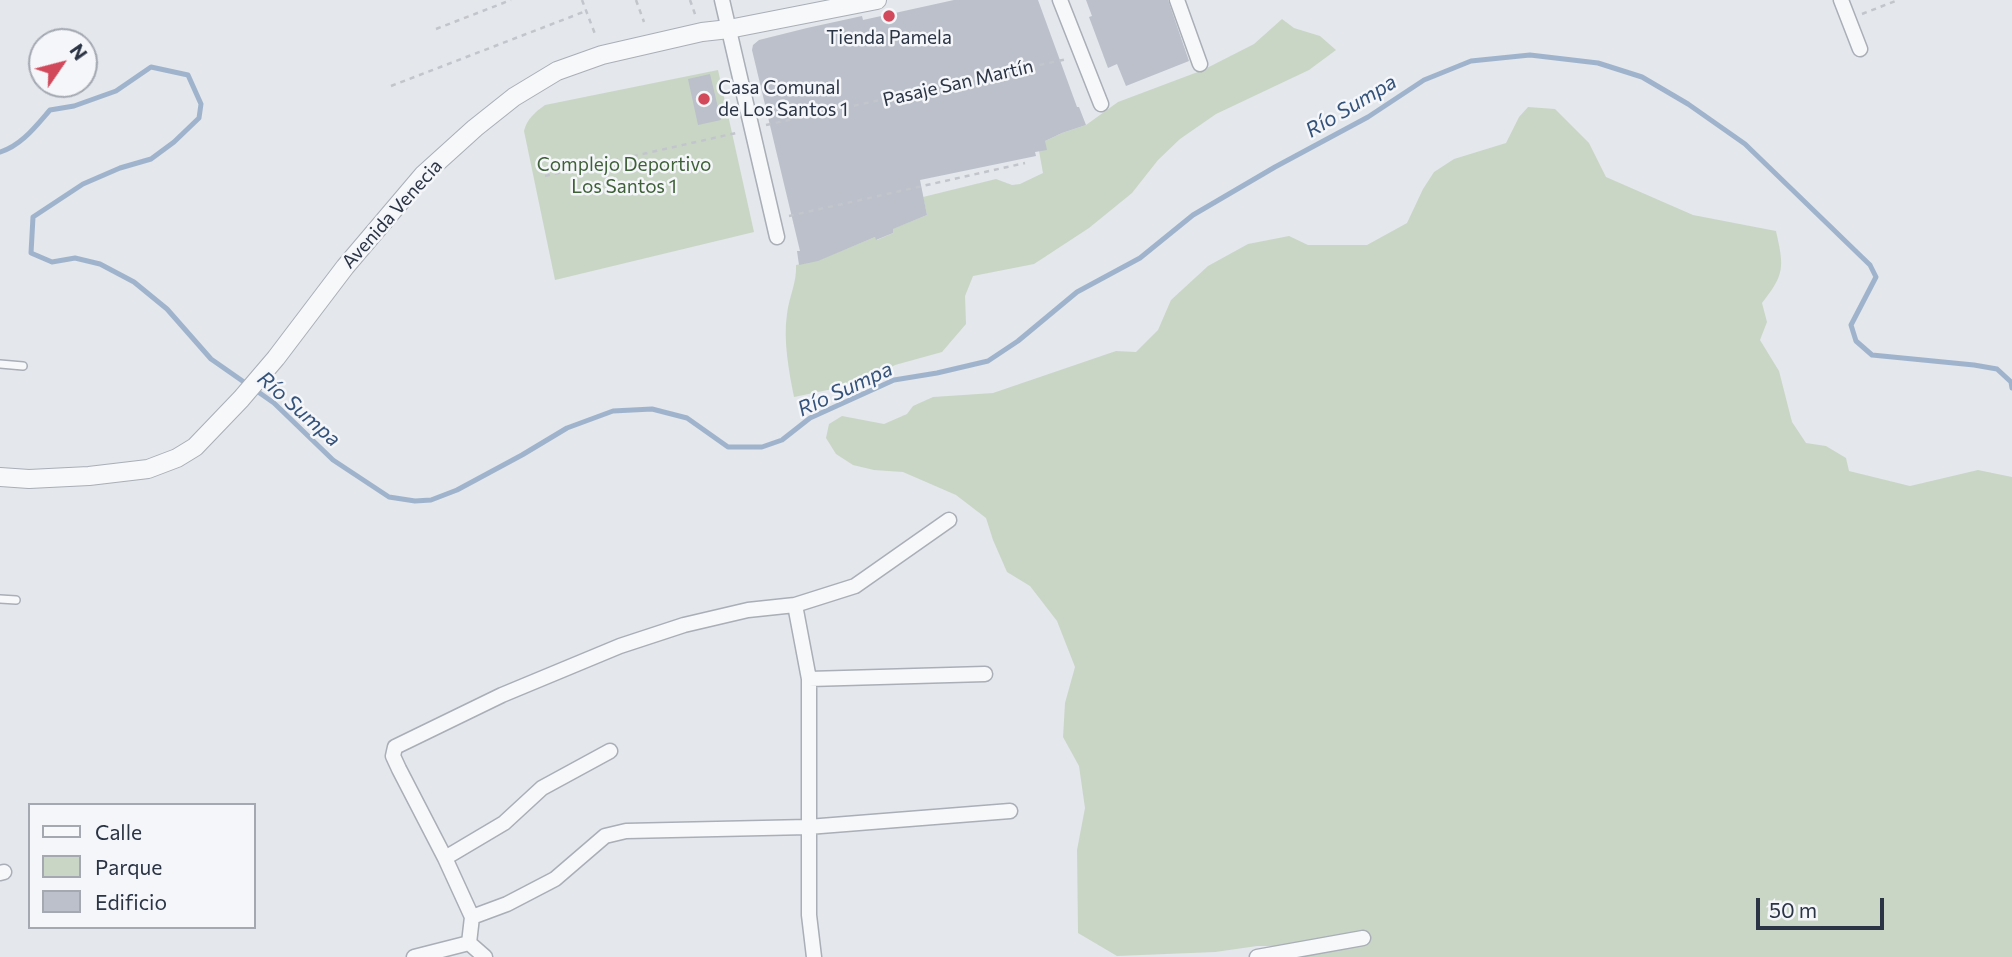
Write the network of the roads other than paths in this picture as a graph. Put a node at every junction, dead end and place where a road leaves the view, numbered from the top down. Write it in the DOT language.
graph roads {
  1 [pos="722,0"];
  2 [pos="877,0"];
  3 [pos="1060,0"];
  4 [pos="1177,0"];
  5 [pos="1841,0"];
  6 [pos="729,29"];
  7 [pos="1860,48"];
  8 [pos="1200,64"];
  9 [pos="1101,104"];
  10 [pos="776,237"];
  11 [pos="0,364"];
  12 [pos="23,366"];
  13 [pos="0,477"];
  14 [pos="949,520"];
  15 [pos="0,598"];
  16 [pos="16,600"];
  17 [pos="795,605"];
  18 [pos="985,674"];
  19 [pos="809,679"];
  20 [pos="610,751"];
  21 [pos="1010,811"];
  22 [pos="808,827"];
  23 [pos="445,858"];
  24 [pos="472,917"];
  25 [pos="1363,938"];
  26 [pos="469,943"];
  27 [pos="414,957"];
  28 [pos="485,957"];
  29 [pos="814,957"];
  30 [pos="1257,957"];
  1 -- 6 [label="street"];
  2 -- 6 [label="street, Avenida Venecia"];
  3 -- 9 [label="street"];
  4 -- 8 [label="street"];
  5 -- 7 [label="street"];
  6 -- 10 [label="street"];
  6 -- 13 [label="street, Avenida Venecia"];
  11 -- 12 [label="lane"];
  14 -- 17 [label="street"];
  15 -- 16 [label="lane"];
  17 -- 19 [label="street"];
  17 -- 23 [label="street"];
  18 -- 19 [label="street"];
  19 -- 22 [label="street"];
  20 -- 23 [label="street"];
  21 -- 22 [label="street"];
  22 -- 24 [label="street"];
  22 -- 29 [label="street"];
  23 -- 24 [label="street"];
  24 -- 26 [label="street"];
  25 -- 30 [label="street"];
  26 -- 27 [label="street"];
  26 -- 28 [label="street"];
}
